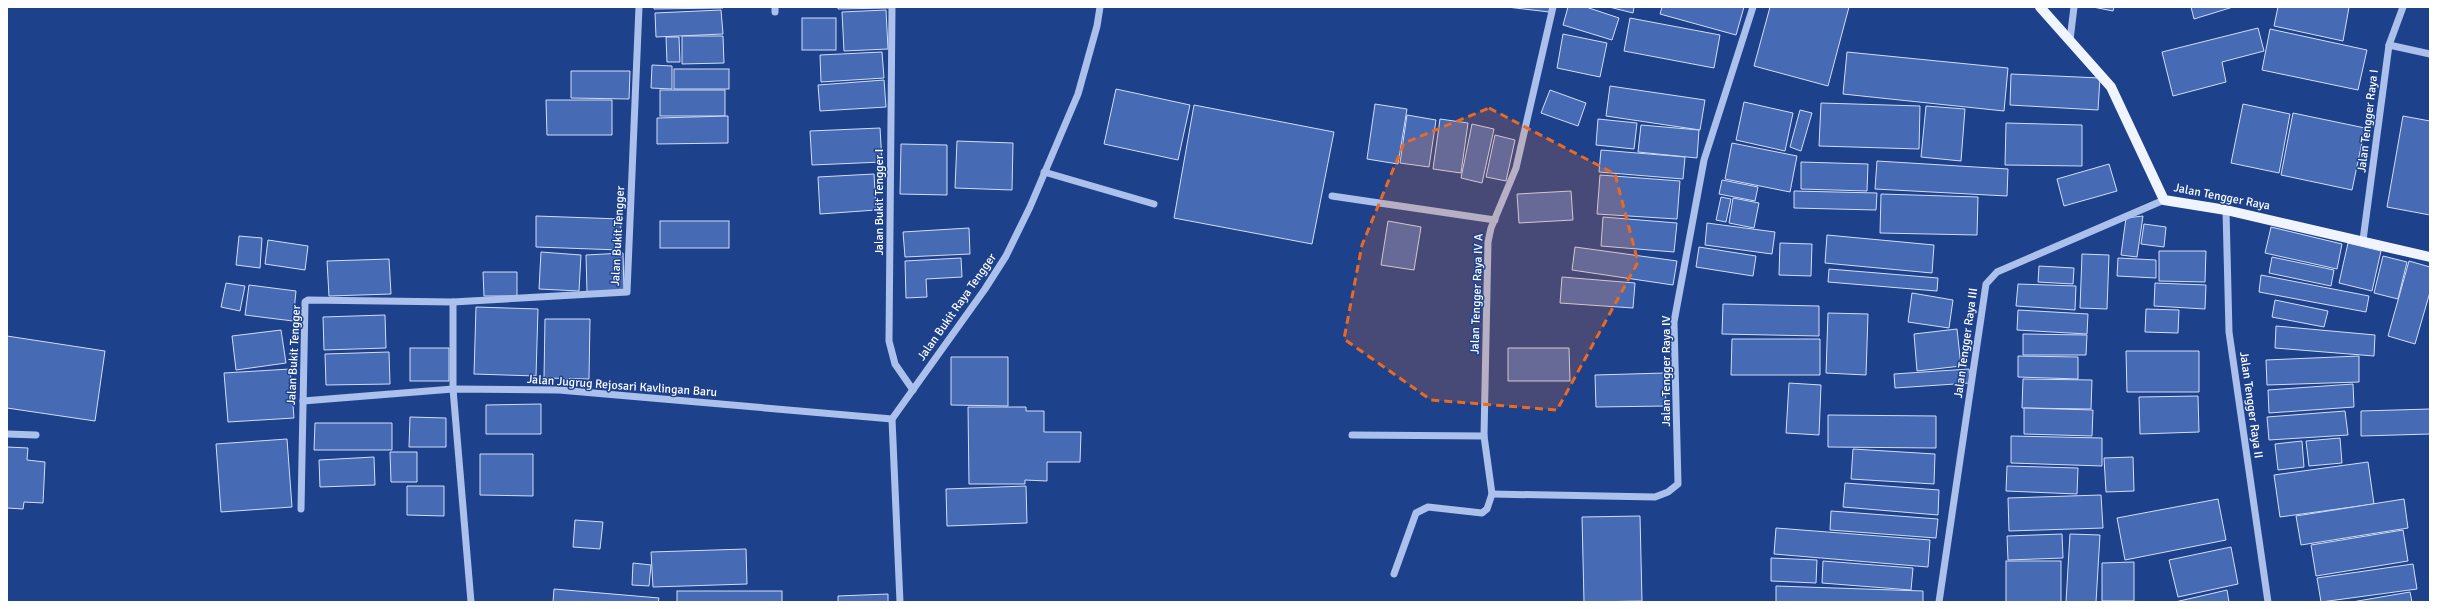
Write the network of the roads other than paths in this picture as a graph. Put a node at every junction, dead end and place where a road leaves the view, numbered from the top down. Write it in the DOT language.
graph roads {
  1 [pos="639,7"];
  2 [pos="892,7"];
  3 [pos="1100,7"];
  4 [pos="1553,7"];
  5 [pos="1754,7"];
  6 [pos="2040,7"];
  7 [pos="2074,7"];
  8 [pos="2403,7"];
  9 [pos="2070,40"];
  10 [pos="2389,45"];
  11 [pos="2430,54"];
  12 [pos="1044,172"];
  13 [pos="1332,196"];
  14 [pos="2164,200"];
  15 [pos="1154,204"];
  16 [pos="2226,210"];
  17 [pos="1495,220"];
  18 [pos="2363,240"];
  19 [pos="2430,257"];
  20 [pos="453,302"];
  21 [pos="453,389"];
  22 [pos="913,390"];
  23 [pos="303,401"];
  24 [pos="892,419"];
  25 [pos="7,434"];
  26 [pos="36,435"];
  27 [pos="1352,435"];
  28 [pos="1484,436"];
  29 [pos="1492,494"];
  30 [pos="301,509"];
  31 [pos="1394,574"];
  32 [pos="470,602"];
  33 [pos="900,602"];
  34 [pos="1939,602"];
  35 [pos="2268,602"];
  1 -- 20 [label="street, Jalan Bukit Tengger"];
  2 -- 22 [label="street, Jalan Bukit Tengger I"];
  3 -- 12 [label="street, Jalan Bukit Raya Tengger"];
  4 -- 17 [label="street, Jalan Tengger Raya IV A"];
  5 -- 29 [label="street, Jalan Tengger Raya IV"];
  6 -- 9 [label="main road, Jalan Tengger Raya"];
  7 -- 9 [label="street"];
  8 -- 10 [label="street, Jalan Tengger Raya I"];
  9 -- 14 [label="main road, Jalan Tengger Raya"];
  10 -- 11 [label="street"];
  10 -- 18 [label="street, Jalan Tengger Raya I"];
  12 -- 15 [label="street"];
  12 -- 22 [label="street, Jalan Bukit Raya Tengger"];
  13 -- 17 [label="street"];
  14 -- 16 [label="main road, Jalan Tengger Raya"];
  14 -- 34 [label="street, Jalan Tengger Raya III"];
  16 -- 18 [label="main road, Jalan Tengger Raya"];
  16 -- 35 [label="street, Jalan Tengger Raya II"];
  17 -- 28 [label="street, Jalan Tengger Raya IV A"];
  18 -- 19 [label="main road, Jalan Tengger Raya"];
  20 -- 21 [label="street"];
  20 -- 23 [label="street, Jalan Bukit Tengger"];
  21 -- 23 [label="street, Jalan Jugrug Rejosari Kavlingan Baru"];
  21 -- 24 [label="street, Jalan Jugrug Rejosari Kavlingan Baru"];
  21 -- 32 [label="street"];
  22 -- 24 [label="street, Jalan Bukit Raya Tengger"];
  23 -- 30 [label="street, Jalan Bukit Tengger"];
  24 -- 33 [label="street"];
  25 -- 26 [label="street"];
  27 -- 28 [label="street"];
  28 -- 29 [label="street, Jalan Tengger Raya IV A"];
  29 -- 31 [label="street"];
}
